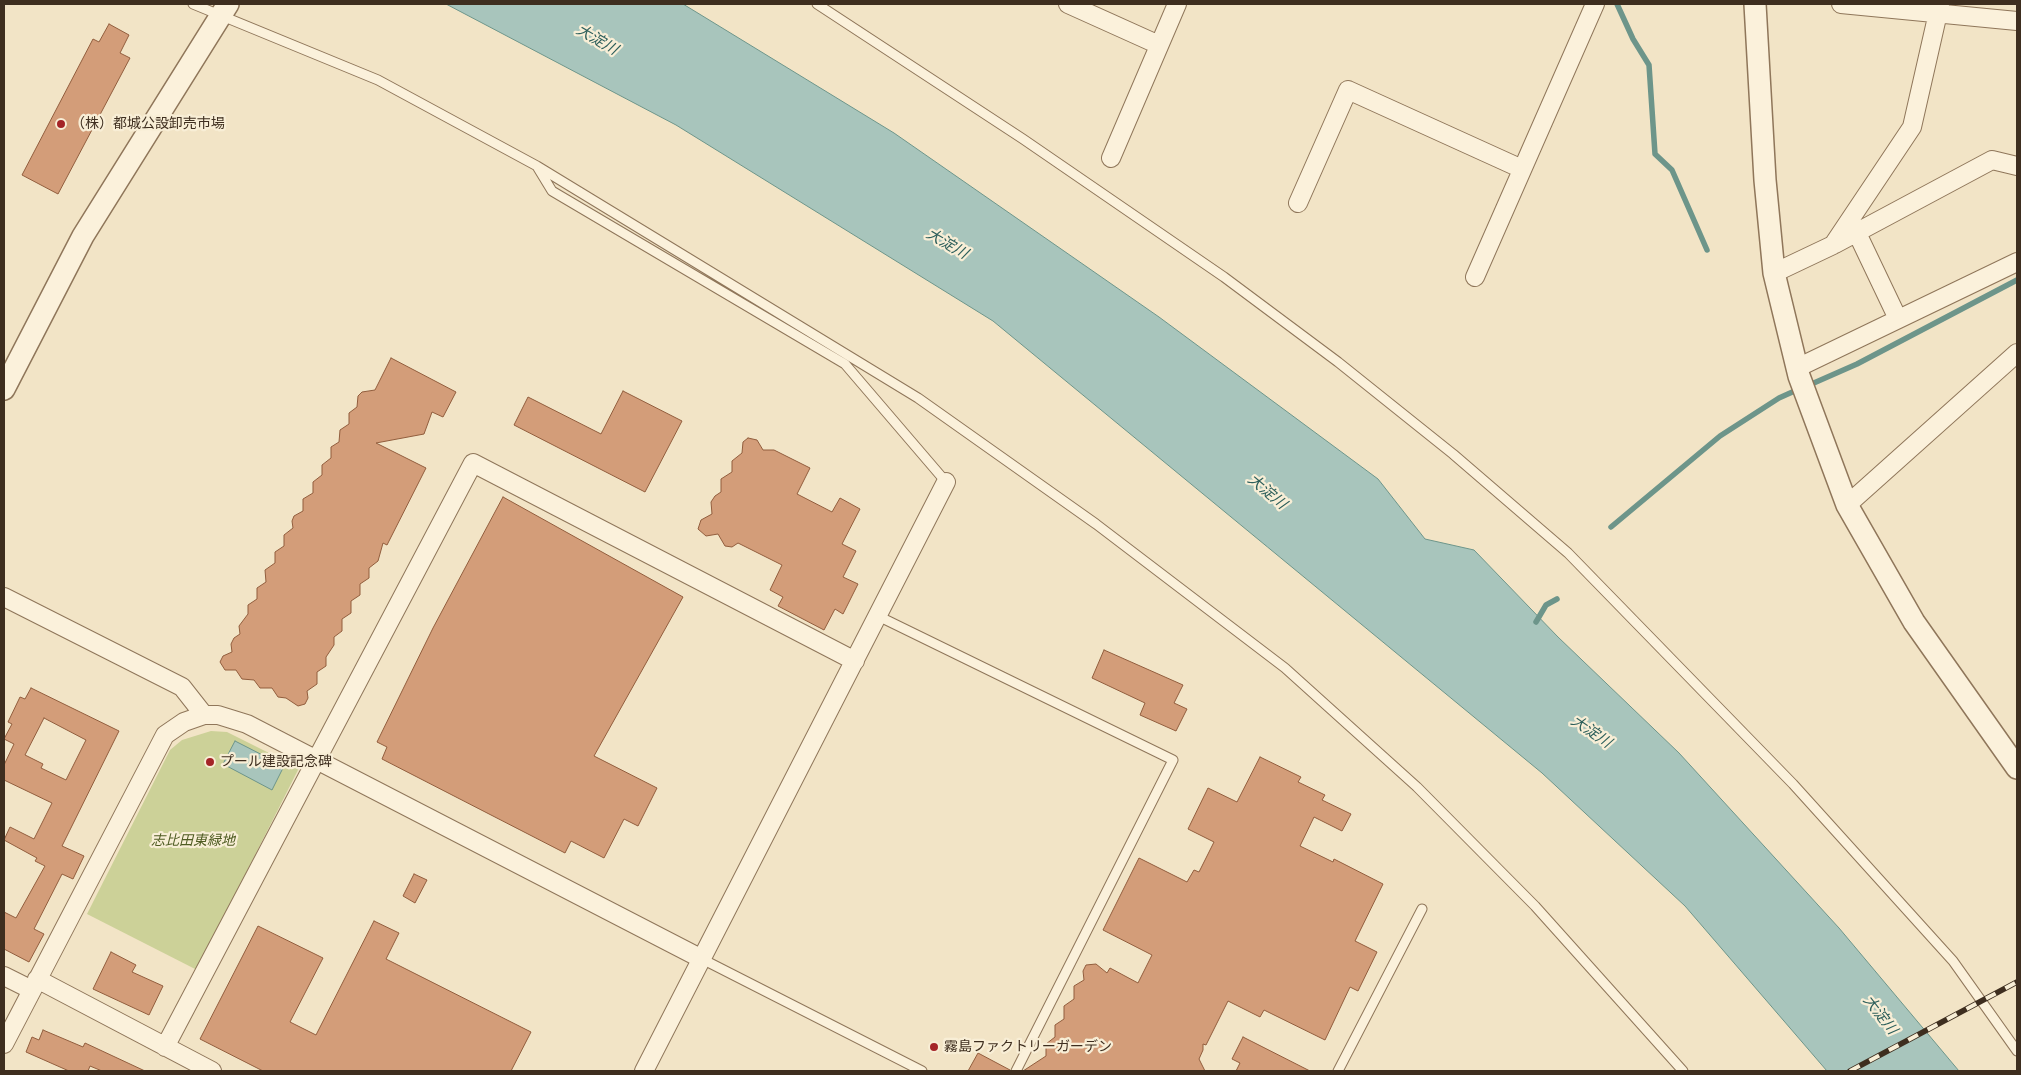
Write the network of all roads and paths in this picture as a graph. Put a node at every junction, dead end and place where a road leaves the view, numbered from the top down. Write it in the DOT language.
graph roads {
  1 [pos="193,4"];
  2 [pos="817,4"];
  3 [pos="1068,4"];
  4 [pos="1177,4"];
  5 [pos="1595,4"];
  6 [pos="1755,4"];
  7 [pos="1841,4"];
  8 [pos="225,9"];
  9 [pos="1938,9"];
  10 [pos="2017,20"];
  11 [pos="1159,45"];
  12 [pos="1111,158"];
  13 [pos="537,166"];
  14 [pos="2017,166"];
  15 [pos="1522,169"];
  16 [pos="1298,203"];
  17 [pos="1857,232"];
  18 [pos="1833,245"];
  19 [pos="2017,262"];
  20 [pos="1774,273"];
  21 [pos="1475,277"];
  22 [pos="1898,319"];
  23 [pos="2017,354"];
  24 [pos="1798,372"];
  25 [pos="4,389"];
  26 [pos="946,482"];
  27 [pos="1847,505"];
  28 [pos="4,597"];
  29 [pos="878,616"];
  30 [pos="855,661"];
  31 [pos="204,715"];
  32 [pos="316,759"];
  33 [pos="2017,768"];
  34 [pos="1422,909"];
  35 [pos="702,959"];
  36 [pos="4,976"];
  37 [pos="34,984"];
  38 [pos="4,1044"];
  39 [pos="165,1047"];
  40 [pos="2017,1051"];
  41 [pos="212,1071"];
  42 [pos="644,1071"];
  43 [pos="922,1071"];
  44 [pos="1016,1071"];
  45 [pos="1338,1071"];
  46 [pos="1683,1071"];
  1 -- 8 [label="lane"];
  2 -- 40 [label="lane"];
  3 -- 11 [label="street"];
  4 -- 11 [label="street"];
  5 -- 15 [label="street"];
  6 -- 20 [label="street"];
  7 -- 9 [label="street"];
  8 -- 13 [label="lane"];
  8 -- 25 [label="street"];
  9 -- 10 [label="street"];
  9 -- 18 [label="street"];
  11 -- 12 [label="street"];
  13 -- 26 [label="lane"];
  13 -- 46 [label="lane"];
  14 -- 17 [label="street"];
  15 -- 16 [label="street"];
  15 -- 21 [label="street"];
  17 -- 18 [label="street"];
  17 -- 22 [label="street"];
  18 -- 20 [label="street"];
  19 -- 22 [label="street"];
  20 -- 24 [label="street"];
  22 -- 24 [label="street"];
  23 -- 27 [label="street"];
  24 -- 27 [label="street"];
  26 -- 29 [label="street"];
  27 -- 33 [label="street"];
  28 -- 31 [label="street"];
  29 -- 30 [label="street"];
  29 -- 44 [label="lane"];
  30 -- 32 [label="street"];
  30 -- 35 [label="street"];
  31 -- 32 [label="street"];
  31 -- 37 [label="street"];
  32 -- 35 [label="street"];
  32 -- 39 [label="street"];
  34 -- 45 [label="lane"];
  35 -- 42 [label="street"];
  35 -- 43 [label="lane"];
  36 -- 37 [label="street"];
  37 -- 38 [label="street"];
  37 -- 39 [label="street"];
  39 -- 41 [label="street"];
}
